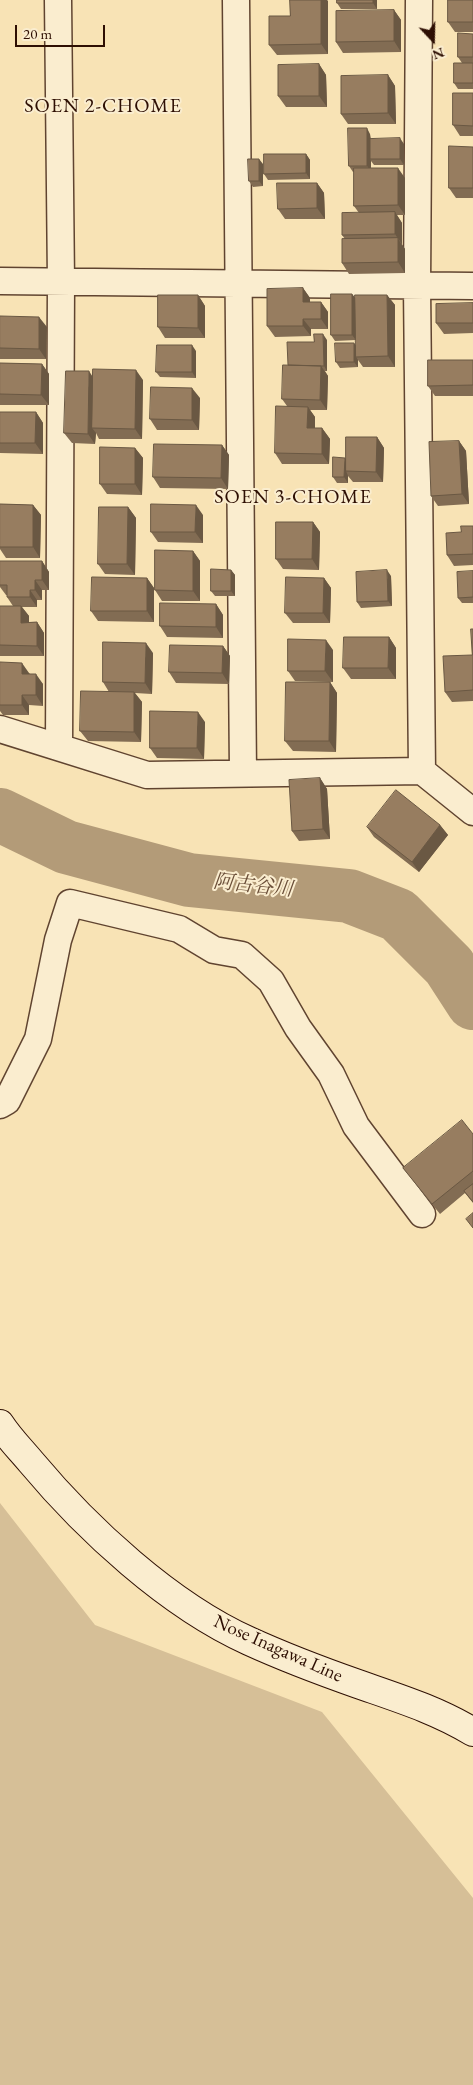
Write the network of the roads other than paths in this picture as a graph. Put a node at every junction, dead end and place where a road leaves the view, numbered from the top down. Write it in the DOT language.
graph roads {
  1 [pos="58,0"];
  2 [pos="236,0"];
  3 [pos="419,0"];
  4 [pos="0,281"];
  5 [pos="61,282"];
  6 [pos="240,284"];
  7 [pos="417,286"];
  8 [pos="473,286"];
  9 [pos="0,729"];
  10 [pos="59,747"];
  11 [pos="422,770"];
  12 [pos="243,773"];
  13 [pos="473,812"];
  14 [pos="0,1105"];
  15 [pos="422,1214"];
  16 [pos="0,1424"];
  17 [pos="473,1732"];
  1 -- 5 [label="street"];
  2 -- 6 [label="street"];
  3 -- 7 [label="street"];
  4 -- 5 [label="street"];
  5 -- 6 [label="street"];
  5 -- 10 [label="street"];
  6 -- 7 [label="street"];
  6 -- 12 [label="street"];
  7 -- 8 [label="street"];
  7 -- 11 [label="street"];
  9 -- 10 [label="street"];
  10 -- 12 [label="street"];
  11 -- 12 [label="street"];
  11 -- 13 [label="street"];
  14 -- 15 [label="street"];
  16 -- 17 [label="main road, Nose Inagawa Line"];
}
